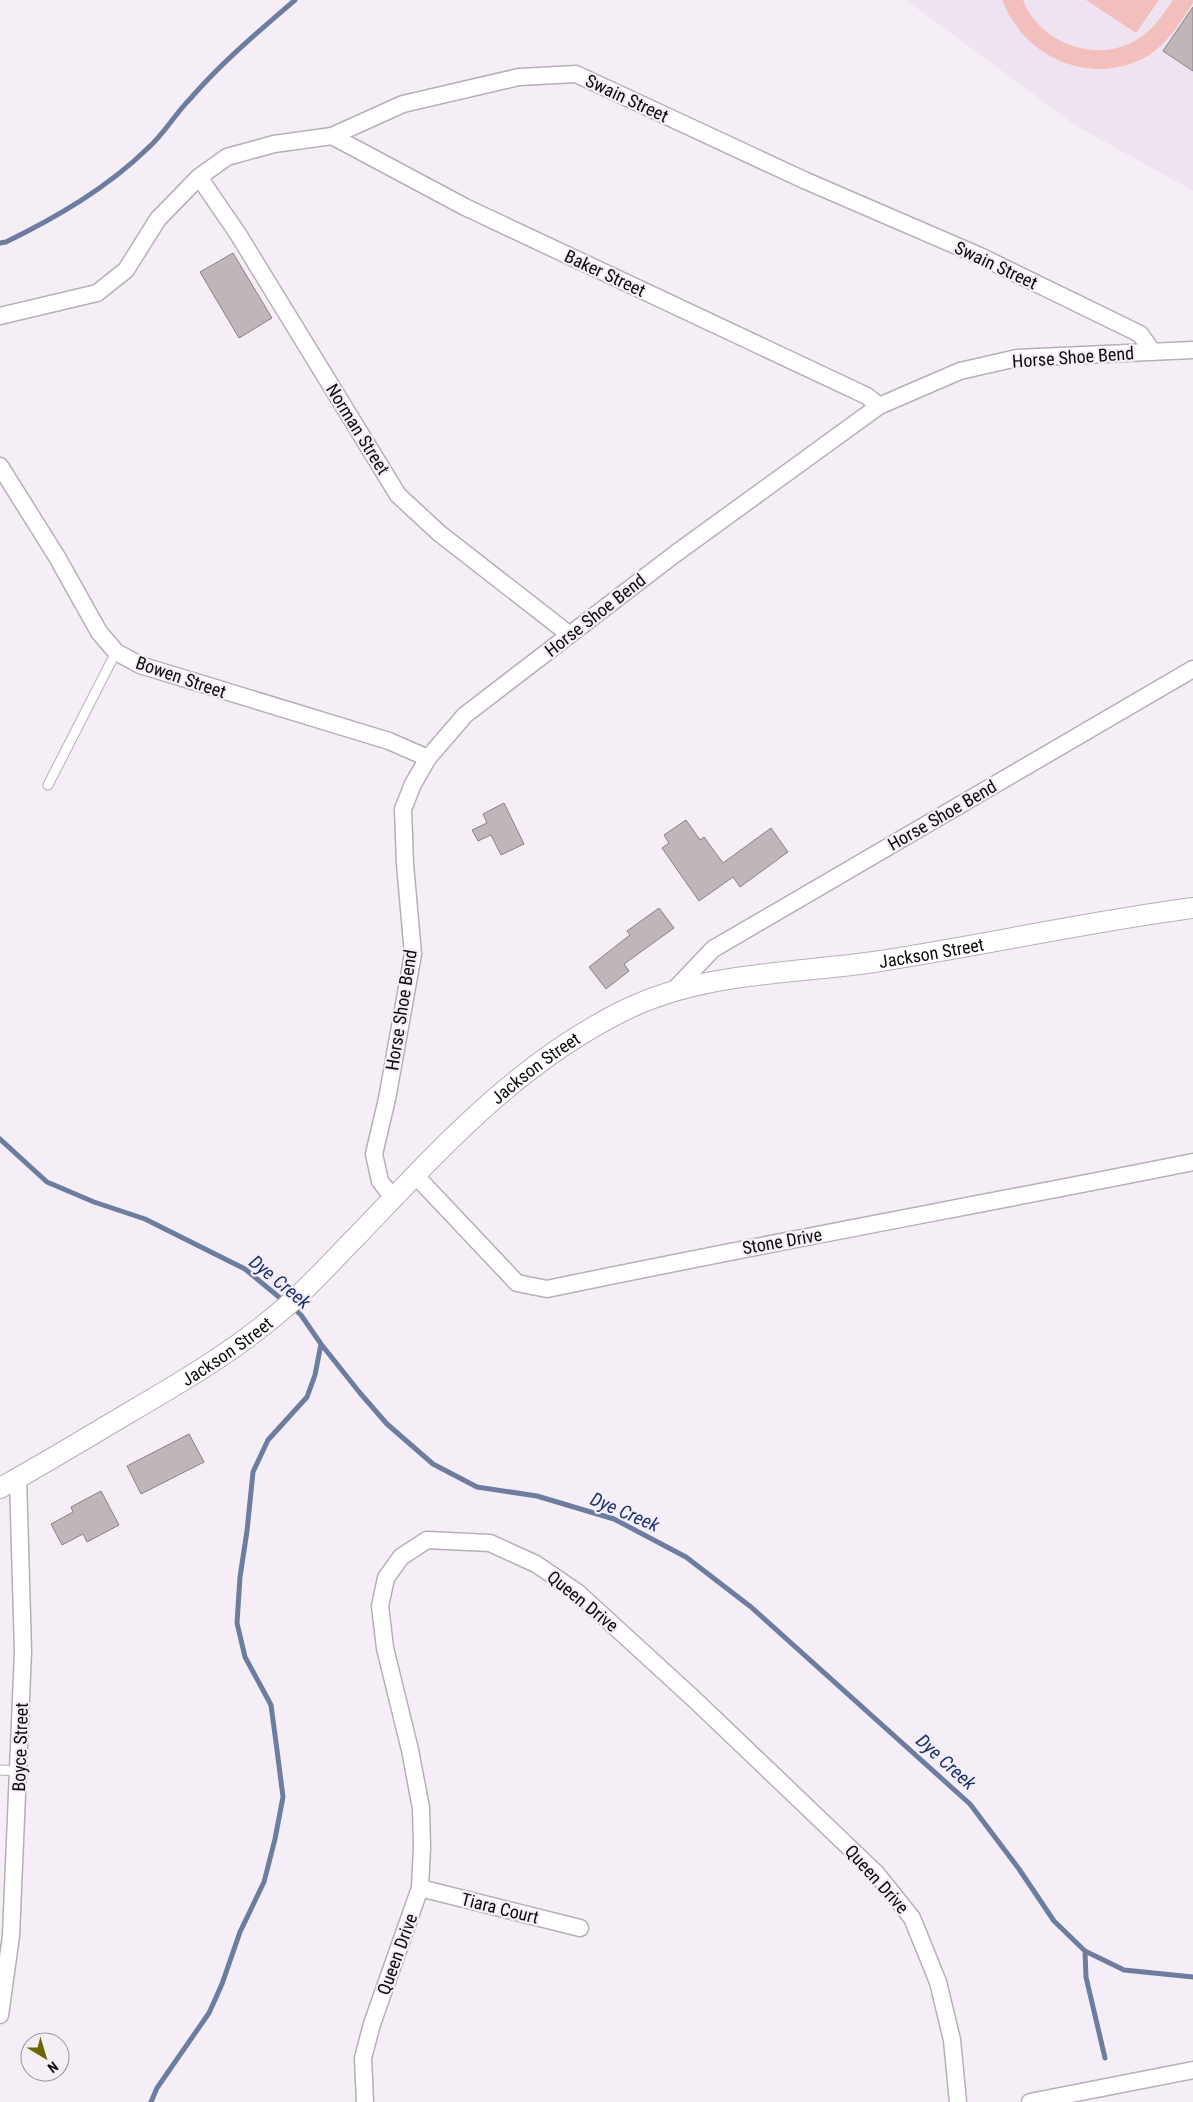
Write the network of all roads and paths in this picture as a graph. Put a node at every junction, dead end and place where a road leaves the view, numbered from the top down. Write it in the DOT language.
graph roads {
  1 [pos="332,136"];
  2 [pos="199,177"];
  3 [pos="0,316"];
  4 [pos="1193,350"];
  5 [pos="1153,352"];
  6 [pos="879,406"];
  7 [pos="0,466"];
  8 [pos="570,634"];
  9 [pos="116,652"];
  10 [pos="1193,669"];
  11 [pos="428,758"];
  12 [pos="48,785"];
  13 [pos="1193,908"];
  14 [pos="675,989"];
  15 [pos="1193,1162"];
  16 [pos="415,1175"];
  17 [pos="393,1198"];
  18 [pos="18,1478"];
  19 [pos="0,1488"];
  20 [pos="0,1770"];
  21 [pos="19,1771"];
  22 [pos="420,1888"];
  23 [pos="580,1928"];
  24 [pos="4,1958"];
  25 [pos="0,2016"];
  26 [pos="1193,2070"];
  27 [pos="364,2102"];
  28 [pos="958,2102"];
  29 [pos="1030,2102"];
  1 -- 2 [label="street, Swain Street"];
  1 -- 5 [label="street, Swain Street"];
  1 -- 6 [label="street, Baker Street"];
  2 -- 3 [label="street, Swain Street"];
  2 -- 8 [label="street, Norman Street"];
  4 -- 5 [label="street, Horse Shoe Bend"];
  5 -- 6 [label="street, Horse Shoe Bend"];
  6 -- 8 [label="street, Horse Shoe Bend"];
  7 -- 9 [label="street, Bowen Street"];
  8 -- 11 [label="street, Horse Shoe Bend"];
  9 -- 11 [label="street, Bowen Street"];
  9 -- 12 [label="lane"];
  10 -- 14 [label="street, Horse Shoe Bend"];
  11 -- 17 [label="street, Horse Shoe Bend"];
  13 -- 14 [label="street, Jackson Street"];
  14 -- 16 [label="street, Jackson Street"];
  15 -- 16 [label="street, Stone Drive"];
  16 -- 17 [label="street, Jackson Street"];
  17 -- 18 [label="street, Jackson Street"];
  18 -- 19 [label="street, Jackson Street"];
  18 -- 21 [label="street, Boyce Street"];
  20 -- 21 [label="lane"];
  21 -- 24 [label="street, Boyce Street"];
  22 -- 23 [label="street, Tiara Court"];
  22 -- 27 [label="street, Queen Drive"];
  22 -- 28 [label="street, Queen Drive"];
  24 -- 25 [label="street, Boyce Street"];
  26 -- 29 [label="street"];
}
